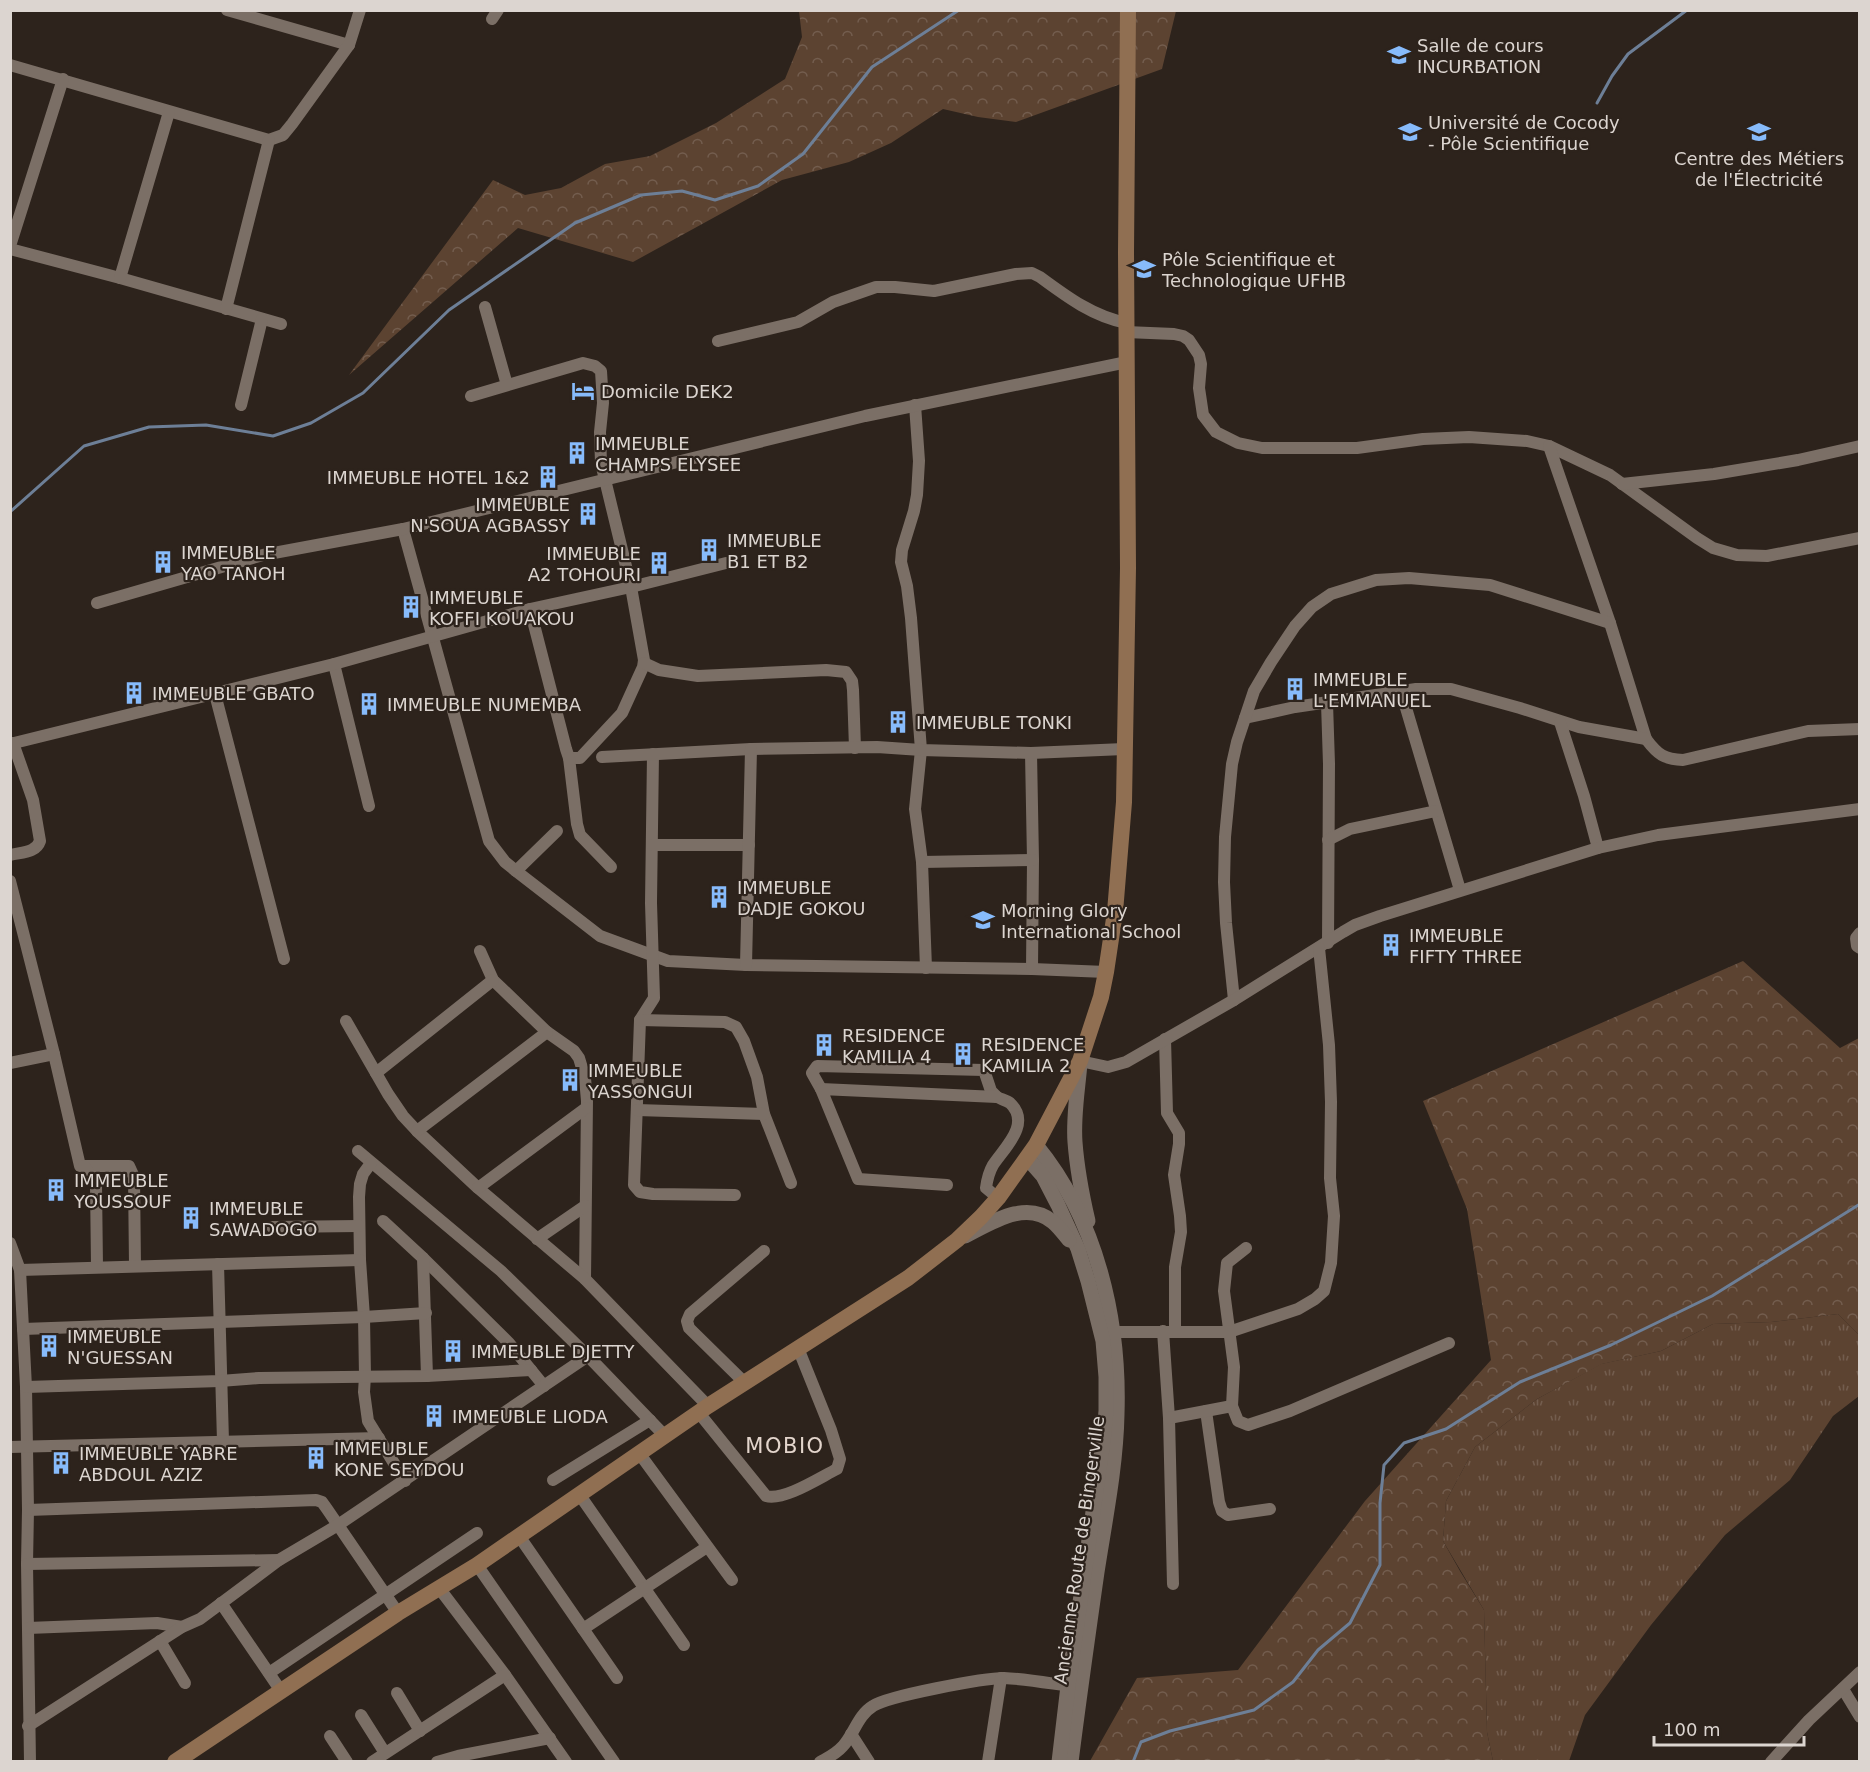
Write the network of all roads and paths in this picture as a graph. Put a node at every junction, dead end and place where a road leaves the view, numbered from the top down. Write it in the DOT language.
graph roads {
  1 [pos="227,10"];
  2 [pos="360,10"];
  3 [pos="1128,10"];
  4 [pos="349,45"];
  5 [pos="10,65"];
  6 [pos="63,79"];
  7 [pos="168,112"];
  8 [pos="269,140"];
  9 [pos="10,248"];
  10 [pos="120,278"];
  11 [pos="485,307"];
  12 [pos="226,309"];
  13 [pos="262,319"];
  14 [pos="281,324"];
  15 [pos="1127,328"];
  16 [pos="718,341"];
  17 [pos="1126,362"];
  18 [pos="507,385"];
  19 [pos="471,396"];
  20 [pos="241,405"];
  21 [pos="915,405"];
  22 [pos="1549,446"];
  23 [pos="1860,446"];
  24 [pos="604,480"];
  25 [pos="1622,484"];
  26 [pos="403,529"];
  27 [pos="1860,538"];
  28 [pos="726,563"];
  29 [pos="631,587"];
  30 [pos="97,603"];
  31 [pos="530,609"];
  32 [pos="1610,622"];
  33 [pos="432,637"];
  34 [pos="644,663"];
  35 [pos="334,664"];
  36 [pos="1401,691"];
  37 [pos="215,694"];
  38 [pos="1327,703"];
  39 [pos="1245,718"];
  40 [pos="1560,722"];
  41 [pos="1860,729"];
  42 [pos="1646,739"];
  43 [pos="12,744"];
  44 [pos="751,748"];
  45 [pos="855,748"];
  46 [pos="1124,749"];
  47 [pos="921,750"];
  48 [pos="1031,753"];
  49 [pos="653,754"];
  50 [pos="602,757"];
  51 [pos="569,758"];
  52 [pos="369,806"];
  53 [pos="1860,809"];
  54 [pos="1436,811"];
  55 [pos="556,831"];
  56 [pos="1328,840"];
  57 [pos="652,845"];
  58 [pos="749,845"];
  59 [pos="1598,848"];
  60 [pos="10,855"];
  61 [pos="1033,860"];
  62 [pos="922,862"];
  63 [pos="611,867"];
  64 [pos="516,871"];
  65 [pos="10,881"];
  66 [pos="1460,890"];
  67 [pos="1860,933"];
  68 [pos="1323,945"];
  69 [pos="1860,948"];
  70 [pos="480,951"];
  71 [pos="652,956"];
  72 [pos="284,959"];
  73 [pos="746,965"];
  74 [pos="926,968"];
  75 [pos="1032,969"];
  76 [pos="1106,972"];
  77 [pos="493,980"];
  78 [pos="1234,1000"];
  79 [pos="640,1020"];
  80 [pos="346,1022"];
  81 [pos="548,1032"];
  82 [pos="1164,1039"];
  83 [pos="54,1054"];
  84 [pos="1080,1061"];
  85 [pos="10,1064"];
  86 [pos="376,1072"];
  87 [pos="821,1089"];
  88 [pos="997,1097"];
  89 [pos="586,1108"];
  90 [pos="637,1110"];
  91 [pos="764,1114"];
  92 [pos="417,1131"];
  93 [pos="358,1151"];
  94 [pos="1032,1152"];
  95 [pos="371,1163"];
  96 [pos="84,1166"];
  97 [pos="791,1183"];
  98 [pos="947,1185"];
  99 [pos="478,1188"];
  100 [pos="735,1195"];
  101 [pos="998,1198"];
  102 [pos="585,1206"];
  103 [pos="383,1221"];
  104 [pos="359,1226"];
  105 [pos="272,1227"];
  106 [pos="537,1239"];
  107 [pos="957,1240"];
  108 [pos="10,1243"];
  109 [pos="1093,1244"];
  110 [pos="1246,1248"];
  111 [pos="1078,1249"];
  112 [pos="764,1251"];
  113 [pos="423,1258"];
  114 [pos="360,1260"];
  115 [pos="218,1264"];
  116 [pos="135,1266"];
  117 [pos="97,1267"];
  118 [pos="20,1270"];
  119 [pos="585,1279"];
  120 [pos="426,1313"];
  121 [pos="364,1317"];
  122 [pos="220,1322"];
  123 [pos="23,1329"];
  124 [pos="1169,1331"];
  125 [pos="1113,1332"];
  126 [pos="1229,1332"];
  127 [pos="1449,1343"];
  128 [pos="798,1348"];
  129 [pos="588,1356"];
  130 [pos="531,1370"];
  131 [pos="365,1376"];
  132 [pos="427,1376"];
  133 [pos="220,1381"];
  134 [pos="745,1383"];
  135 [pos="544,1386"];
  136 [pos="26,1387"];
  137 [pos="1232,1406"];
  138 [pos="704,1409"];
  139 [pos="1206,1411"];
  140 [pos="1169,1418"];
  141 [pos="650,1420"];
  142 [pos="665,1436"];
  143 [pos="378,1438"];
  144 [pos="223,1441"];
  145 [pos="10,1447"];
  146 [pos="27,1447"];
  147 [pos="639,1453"];
  148 [pos="405,1480"];
  149 [pos="553,1480"];
  150 [pos="579,1494"];
  151 [pos="1270,1509"];
  152 [pos="28,1510"];
  153 [pos="338,1525"];
  154 [pos="477,1533"];
  155 [pos="519,1536"];
  156 [pos="707,1547"];
  157 [pos="279,1560"];
  158 [pos="27,1564"];
  159 [pos="477,1565"];
  160 [pos="732,1580"];
  161 [pos="1173,1584"];
  162 [pos="439,1588"];
  163 [pos="645,1589"];
  164 [pos="385,1594"];
  165 [pos="221,1603"];
  166 [pos="398,1613"];
  167 [pos="182,1627"];
  168 [pos="28,1628"];
  169 [pos="583,1629"];
  170 [pos="160,1641"];
  171 [pos="684,1645"];
  172 [pos="1860,1672"];
  173 [pos="269,1673"];
  174 [pos="506,1675"];
  175 [pos="616,1678"];
  176 [pos="1001,1678"];
  177 [pos="185,1683"];
  178 [pos="1074,1687"];
  179 [pos="1843,1689"];
  180 [pos="281,1691"];
  181 [pos="397,1693"];
  182 [pos="361,1715"];
  183 [pos="1860,1717"];
  184 [pos="28,1726"];
  185 [pos="420,1731"];
  186 [pos="851,1734"];
  187 [pos="330,1736"];
  188 [pos="550,1738"];
  189 [pos="385,1753"];
  190 [pos="30,1761"];
  191 [pos="175,1761"];
  192 [pos="347,1761"];
  193 [pos="372,1761"];
  194 [pos="437,1761"];
  195 [pos="566,1761"];
  196 [pos="614,1761"];
  197 [pos="820,1761"];
  198 [pos="869,1761"];
  199 [pos="988,1761"];
  200 [pos="1059,1761"];
  201 [pos="1071,1761"];
  202 [pos="1771,1761"];
  1 -- 4 [label="street"];
  2 -- 4 [label="street"];
  3 -- 15 [label="main road"];
  4 -- 8 [label="street"];
  5 -- 6 [label="street"];
  6 -- 7 [label="street"];
  6 -- 9 [label="street"];
  7 -- 8 [label="street"];
  7 -- 10 [label="street"];
  8 -- 12 [label="street"];
  9 -- 10 [label="street"];
  10 -- 12 [label="street"];
  11 -- 18 [label="street"];
  12 -- 13 [label="street"];
  13 -- 14 [label="street"];
  13 -- 20 [label="street"];
  15 -- 16 [label="street"];
  15 -- 17 [label="main road"];
  15 -- 22 [label="street"];
  17 -- 21 [label="street"];
  17 -- 46 [label="main road"];
  18 -- 19 [label="street"];
  18 -- 24 [label="street"];
  21 -- 24 [label="street"];
  21 -- 47 [label="street"];
  22 -- 25 [label="street"];
  22 -- 32 [label="street"];
  23 -- 25 [label="street"];
  24 -- 26 [label="street"];
  24 -- 29 [label="street"];
  25 -- 27 [label="street"];
  26 -- 30 [label="street"];
  26 -- 33 [label="street"];
  28 -- 29 [label="street"];
  29 -- 31 [label="street"];
  29 -- 34 [label="street"];
  31 -- 33 [label="street"];
  31 -- 51 [label="street"];
  32 -- 39 [label="street"];
  32 -- 42 [label="street"];
  33 -- 35 [label="street"];
  33 -- 64 [label="street"];
  34 -- 45 [label="street"];
  34 -- 51 [label="street"];
  35 -- 37 [label="street"];
  35 -- 52 [label="street"];
  36 -- 38 [label="street"];
  36 -- 40 [label="street"];
  36 -- 54 [label="street"];
  37 -- 43 [label="street"];
  37 -- 72 [label="street"];
  38 -- 39 [label="street"];
  38 -- 56 [label="street"];
  39 -- 78 [label="street"];
  40 -- 42 [label="street"];
  40 -- 59 [label="street"];
  41 -- 42 [label="street"];
  43 -- 60 [label="street"];
  44 -- 45 [label="street"];
  44 -- 49 [label="street"];
  44 -- 58 [label="street"];
  45 -- 47 [label="street"];
  46 -- 48 [label="street"];
  46 -- 76 [label="main road"];
  47 -- 48 [label="street"];
  47 -- 62 [label="street"];
  48 -- 61 [label="street"];
  49 -- 50 [label="street"];
  49 -- 57 [label="street"];
  51 -- 63 [label="street"];
  53 -- 59 [label="street"];
  54 -- 56 [label="street"];
  54 -- 66 [label="street"];
  55 -- 64 [label="street"];
  56 -- 68 [label="street"];
  57 -- 58 [label="street"];
  57 -- 71 [label="street"];
  58 -- 73 [label="street"];
  59 -- 66 [label="street"];
  61 -- 62 [label="street"];
  61 -- 75 [label="street"];
  62 -- 74 [label="street"];
  64 -- 71 [label="street"];
  65 -- 83 [label="street"];
  66 -- 68 [label="street"];
  67 -- 69 [label="street"];
  68 -- 78 [label="street"];
  68 -- 126 [label="street"];
  70 -- 77 [label="street"];
  71 -- 73 [label="street"];
  71 -- 79 [label="street"];
  73 -- 74 [label="street"];
  74 -- 75 [label="street"];
  75 -- 76 [label="street"];
  76 -- 84 [label="main road"];
  77 -- 81 [label="street"];
  77 -- 86 [label="street"];
  78 -- 82 [label="street"];
  79 -- 90 [label="street"];
  79 -- 91 [label="street"];
  80 -- 86 [label="street"];
  81 -- 89 [label="street"];
  81 -- 92 [label="street"];
  82 -- 84 [label="street"];
  82 -- 124 [label="street"];
  83 -- 85 [label="street"];
  83 -- 96 [label="street"];
  84 -- 94 [label="main road"];
  84 -- 109 [label="street"];
  86 -- 92 [label="street"];
  87 -- 88 [label="street"];
  87 -- 88 [label="street"];
  87 -- 98 [label="street"];
  88 -- 101 [label="street"];
  89 -- 99 [label="street"];
  89 -- 102 [label="street"];
  90 -- 91 [label="street"];
  90 -- 100 [label="street"];
  91 -- 97 [label="street"];
  92 -- 99 [label="street"];
  93 -- 95 [label="street"];
  94 -- 101 [label="main road"];
  94 -- 109 [label="street, Ancienne Route de Bingerville"];
  94 -- 111 [label="street, Ancienne Route de Bingerville"];
  95 -- 104 [label="street"];
  95 -- 129 [label="street"];
  96 -- 116 [label="street"];
  96 -- 117 [label="street"];
  99 -- 106 [label="street"];
  101 -- 107 [label="main road"];
  102 -- 106 [label="street"];
  102 -- 119 [label="street"];
  103 -- 113 [label="street"];
  104 -- 105 [label="street"];
  104 -- 114 [label="street"];
  106 -- 119 [label="street"];
  107 -- 111 [label="street"];
  107 -- 128 [label="main road"];
  108 -- 118 [label="street"];
  109 -- 125 [label="street, Ancienne Route de Bingerville"];
  110 -- 126 [label="street"];
  111 -- 178 [label="street, Ancienne Route de Bingerville"];
  112 -- 134 [label="street"];
  113 -- 120 [label="street"];
  113 -- 130 [label="street"];
  114 -- 115 [label="street"];
  114 -- 121 [label="street"];
  115 -- 116 [label="street"];
  115 -- 122 [label="street"];
  116 -- 117 [label="street"];
  117 -- 118 [label="street"];
  118 -- 123 [label="street"];
  119 -- 138 [label="street"];
  120 -- 121 [label="street"];
  120 -- 132 [label="street"];
  121 -- 122 [label="street"];
  121 -- 131 [label="street"];
  122 -- 123 [label="street"];
  122 -- 133 [label="street"];
  123 -- 136 [label="street"];
  124 -- 125 [label="street"];
  124 -- 126 [label="street"];
  124 -- 140 [label="street"];
  125 -- 178 [label="street, Ancienne Route de Bingerville"];
  126 -- 137 [label="street"];
  127 -- 137 [label="street"];
  128 -- 134 [label="main road"];
  128 -- 138 [label="street"];
  129 -- 135 [label="street"];
  129 -- 141 [label="street"];
  130 -- 132 [label="street"];
  130 -- 135 [label="street"];
  131 -- 132 [label="street"];
  131 -- 133 [label="street"];
  131 -- 143 [label="street"];
  133 -- 136 [label="street"];
  133 -- 144 [label="street"];
  134 -- 138 [label="main road"];
  135 -- 148 [label="street"];
  136 -- 146 [label="street"];
  137 -- 139 [label="street"];
  138 -- 142 [label="main road"];
  139 -- 140 [label="street"];
  139 -- 151 [label="street"];
  140 -- 161 [label="street"];
  141 -- 142 [label="street"];
  141 -- 149 [label="street"];
  142 -- 147 [label="main road"];
  143 -- 144 [label="street"];
  143 -- 148 [label="street"];
  144 -- 146 [label="street"];
  145 -- 146 [label="street"];
  146 -- 152 [label="street"];
  147 -- 150 [label="main road"];
  147 -- 156 [label="street"];
  148 -- 153 [label="street"];
  150 -- 155 [label="main road"];
  150 -- 163 [label="street"];
  152 -- 153 [label="street"];
  152 -- 158 [label="street"];
  153 -- 157 [label="street"];
  153 -- 164 [label="street"];
  154 -- 164 [label="street"];
  155 -- 159 [label="main road"];
  155 -- 169 [label="street"];
  156 -- 160 [label="street"];
  156 -- 163 [label="street"];
  157 -- 158 [label="street"];
  157 -- 165 [label="street"];
  158 -- 168 [label="street"];
  159 -- 162 [label="main road"];
  159 -- 196 [label="street"];
  162 -- 166 [label="main road"];
  162 -- 174 [label="street"];
  163 -- 169 [label="street"];
  163 -- 171 [label="street"];
  164 -- 166 [label="street"];
  164 -- 173 [label="street"];
  165 -- 167 [label="street"];
  165 -- 173 [label="street"];
  166 -- 180 [label="main road"];
  167 -- 168 [label="street"];
  167 -- 170 [label="street"];
  168 -- 184 [label="street"];
  169 -- 175 [label="street"];
  170 -- 177 [label="street"];
  170 -- 184 [label="street"];
  172 -- 179 [label="street"];
  173 -- 180 [label="street"];
  174 -- 185 [label="street"];
  174 -- 188 [label="street"];
  176 -- 178 [label="street, Ancienne Route de Bingerville"];
  176 -- 186 [label="street, Ancienne Route de Bingerville"];
  176 -- 199 [label="street"];
  178 -- 200 [label="street, Ancienne Route de Bingerville"];
  178 -- 201 [label="street, Ancienne Route de Bingerville"];
  179 -- 183 [label="street"];
  179 -- 202 [label="street"];
  180 -- 191 [label="main road"];
  181 -- 185 [label="street"];
  182 -- 189 [label="street"];
  184 -- 190 [label="street"];
  185 -- 189 [label="street"];
  186 -- 197 [label="street, Ancienne Route de Bingerville"];
  186 -- 198 [label="street"];
  187 -- 192 [label="street"];
  188 -- 194 [label="street"];
  188 -- 195 [label="street"];
  189 -- 193 [label="street"];
}
